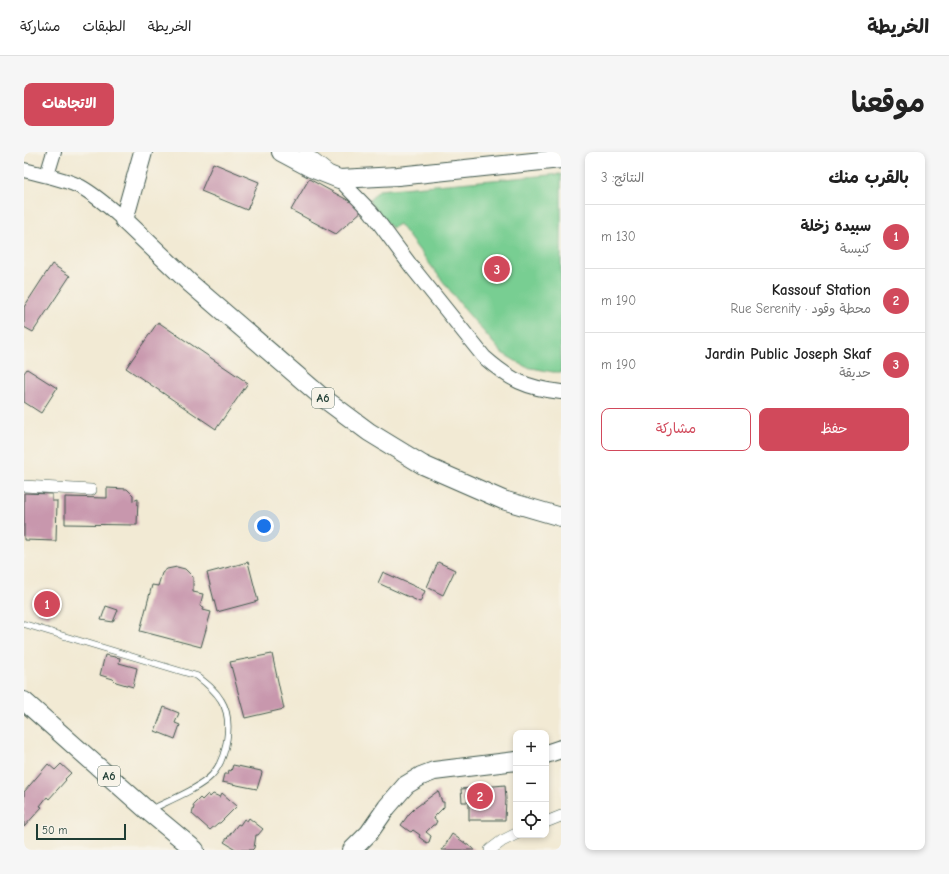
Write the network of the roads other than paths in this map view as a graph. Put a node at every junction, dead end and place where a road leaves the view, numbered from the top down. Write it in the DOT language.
graph roads {
  1 [pos="54,152"];
  2 [pos="143,152"];
  3 [pos="281,152"];
  4 [pos="305,152"];
  5 [pos="561,159"];
  6 [pos="24,170"];
  7 [pos="47,175"];
  8 [pos="340,179"];
  9 [pos="124,220"];
  10 [pos="561,392"];
  11 [pos="24,486"];
  12 [pos="91,490"];
  13 [pos="561,517"];
  14 [pos="24,624"];
  15 [pos="27,706"];
  16 [pos="561,749"];
  17 [pos="549,753"];
  18 [pos="513,761"];
  19 [pos="148,811"];
  20 [pos="561,816"];
  21 [pos="549,821"];
  22 [pos="513,836"];
  23 [pos="195,850"];
  24 [pos="352,850"];
  25 [pos="490,850"];
  1 -- 7 [label="street"];
  2 -- 9 [label="highway"];
  3 -- 8 [label="highway"];
  4 -- 8 [label="street"];
  5 -- 8 [label="highway"];
  6 -- 7 [label="street"];
  7 -- 9 [label="street"];
  8 -- 10 [label="street"];
  9 -- 13 [label="highway, A6"];
  11 -- 12 [label="street"];
  14 -- 19 [label="lane"];
  15 -- 19 [label="highway, A6"];
  16 -- 17 [label="highway"];
  18 -- 24 [label="highway"];
  19 -- 23 [label="highway, A6"];
  20 -- 21 [label="street"];
  22 -- 25 [label="street"];
}
